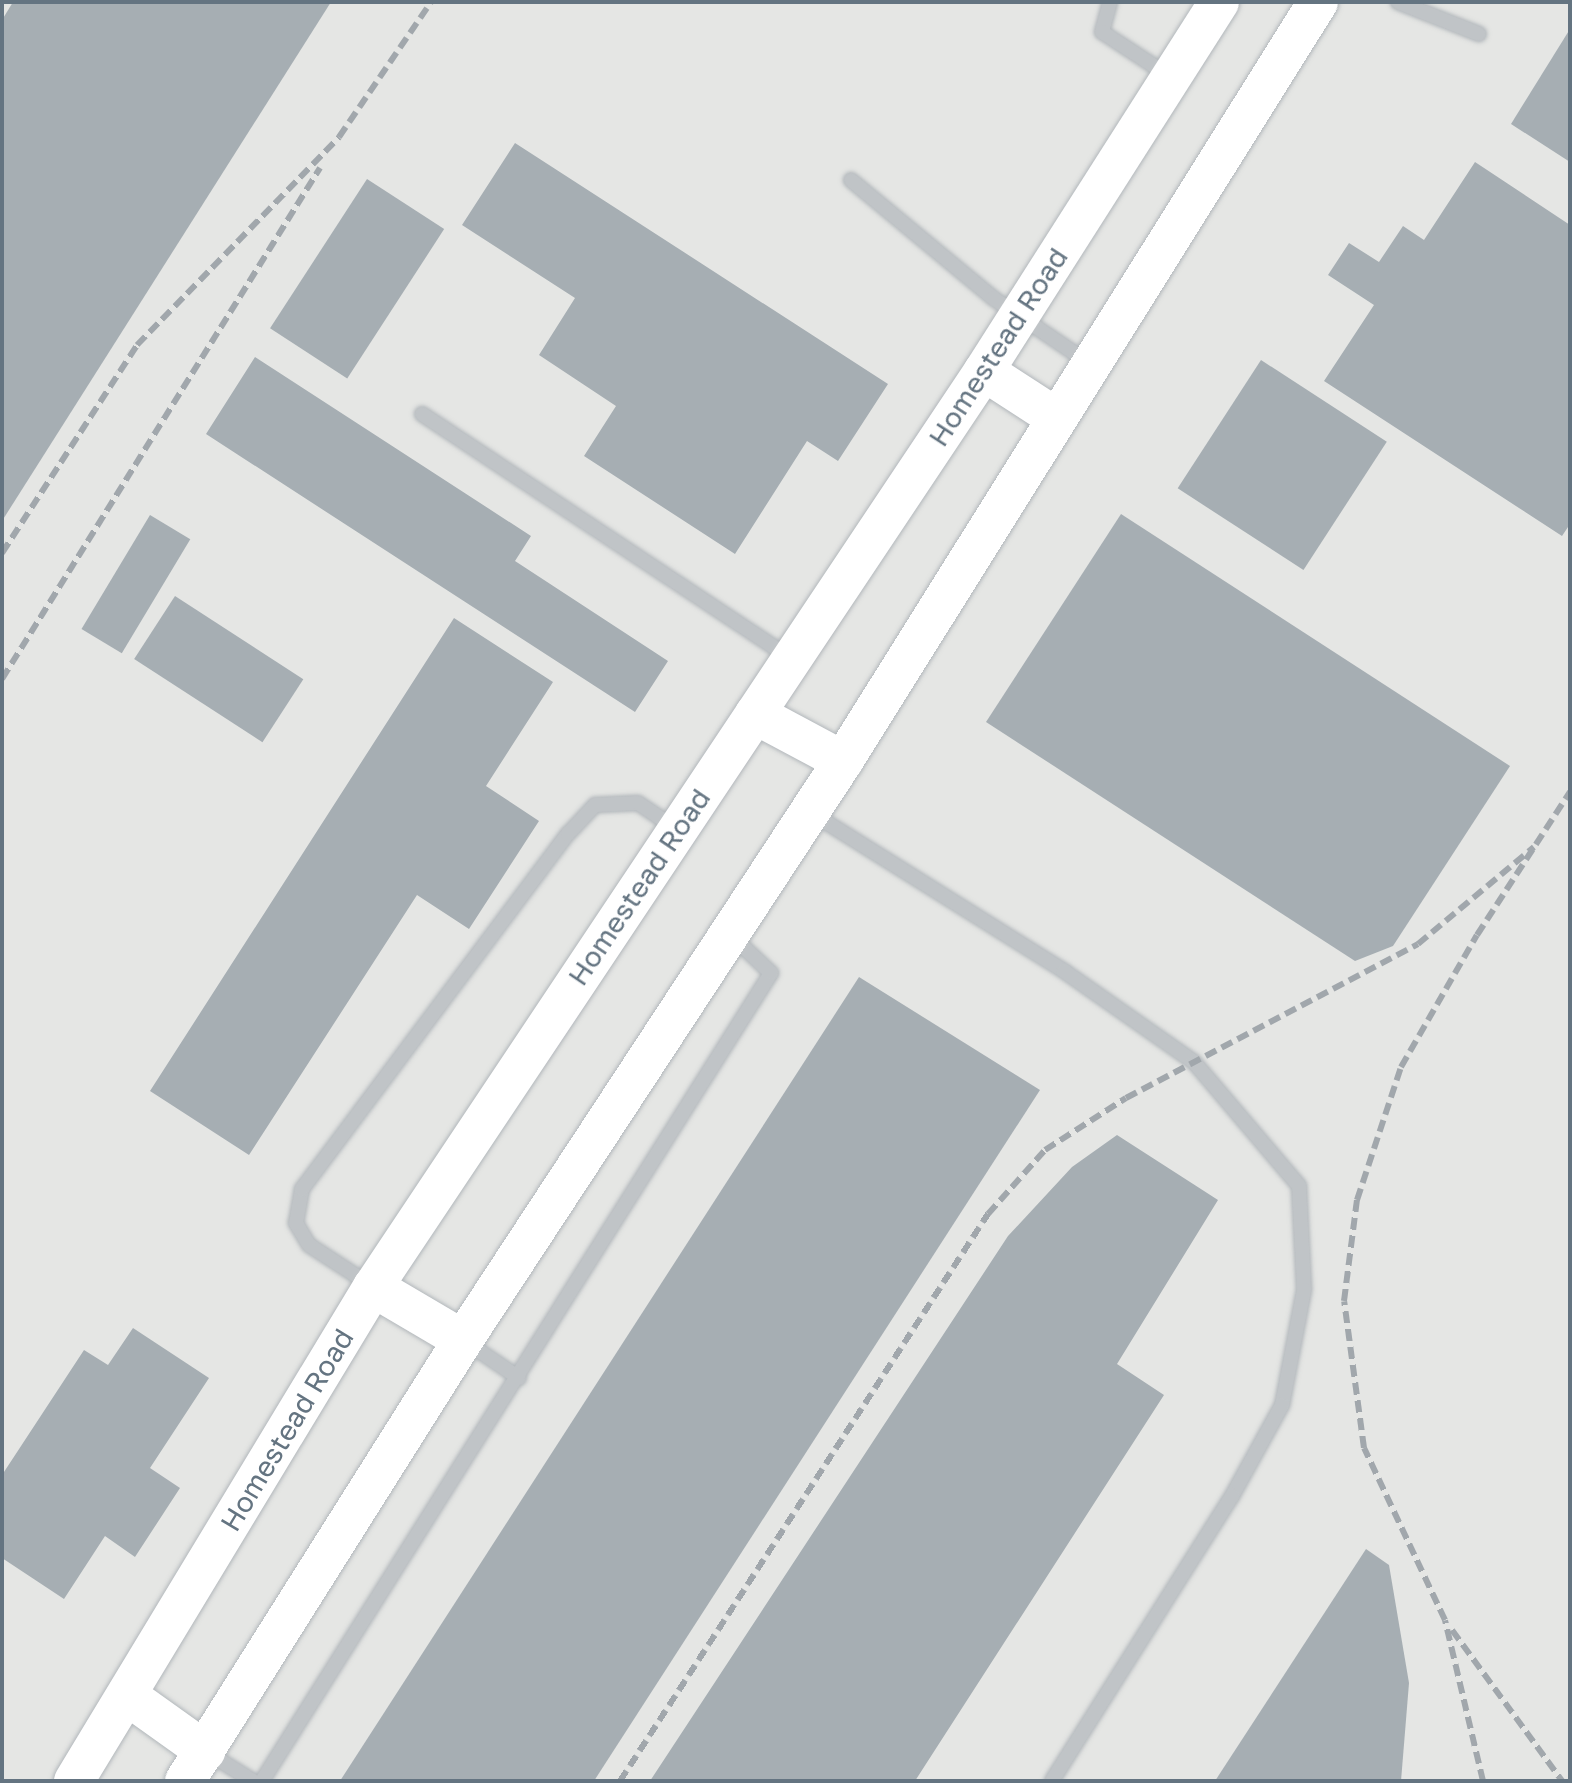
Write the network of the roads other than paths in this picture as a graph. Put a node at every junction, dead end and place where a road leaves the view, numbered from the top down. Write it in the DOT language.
graph roads {
  1 [pos="1110,2"];
  2 [pos="1219,2"];
  3 [pos="1318,2"];
  4 [pos="1405,3"];
  5 [pos="1479,34"];
  6 [pos="1171,77"];
  7 [pos="851,180"];
  8 [pos="1018,317"];
  9 [pos="1089,363"];
  10 [pos="984,371"];
  11 [pos="422,414"];
  12 [pos="1055,417"];
  13 [pos="792,659"];
  14 [pos="755,714"];
  15 [pos="843,761"];
  16 [pos="807,810"];
  17 [pos="678,830"];
  18 [pos="727,932"];
  19 [pos="373,1287"];
  20 [pos="463,1340"];
  21 [pos="519,1378"];
  22 [pos="128,1696"];
  23 [pos="195,1766"];
  24 [pos="74,1781"];
  25 [pos="253,1781"];
  26 [pos="262,1781"];
  27 [pos="1052,1781"];
  1 -- 6 [label="lane"];
  2 -- 6 [label="main road, Homestead Road"];
  3 -- 9 [label="main road"];
  4 -- 5 [label="lane"];
  6 -- 8 [label="main road, Homestead Road"];
  7 -- 8 [label="lane"];
  8 -- 9 [label="lane"];
  8 -- 10 [label="main road, Homestead Road"];
  9 -- 12 [label="main road"];
  10 -- 12 [label="main road"];
  10 -- 13 [label="main road, Homestead Road"];
  11 -- 13 [label="lane"];
  12 -- 15 [label="main road"];
  13 -- 14 [label="main road, Homestead Road"];
  14 -- 15 [label="main road"];
  14 -- 17 [label="main road, Homestead Road"];
  15 -- 16 [label="main road"];
  16 -- 18 [label="main road"];
  16 -- 27 [label="lane"];
  17 -- 19 [label="main road, Homestead Road"];
  17 -- 19 [label="lane"];
  18 -- 20 [label="main road"];
  18 -- 21 [label="lane"];
  19 -- 20 [label="main road"];
  19 -- 22 [label="main road, Homestead Road"];
  20 -- 21 [label="lane"];
  20 -- 23 [label="main road"];
  21 -- 26 [label="lane"];
  22 -- 23 [label="main road"];
  22 -- 24 [label="main road, Homestead Road"];
  23 -- 25 [label="lane"];
}
